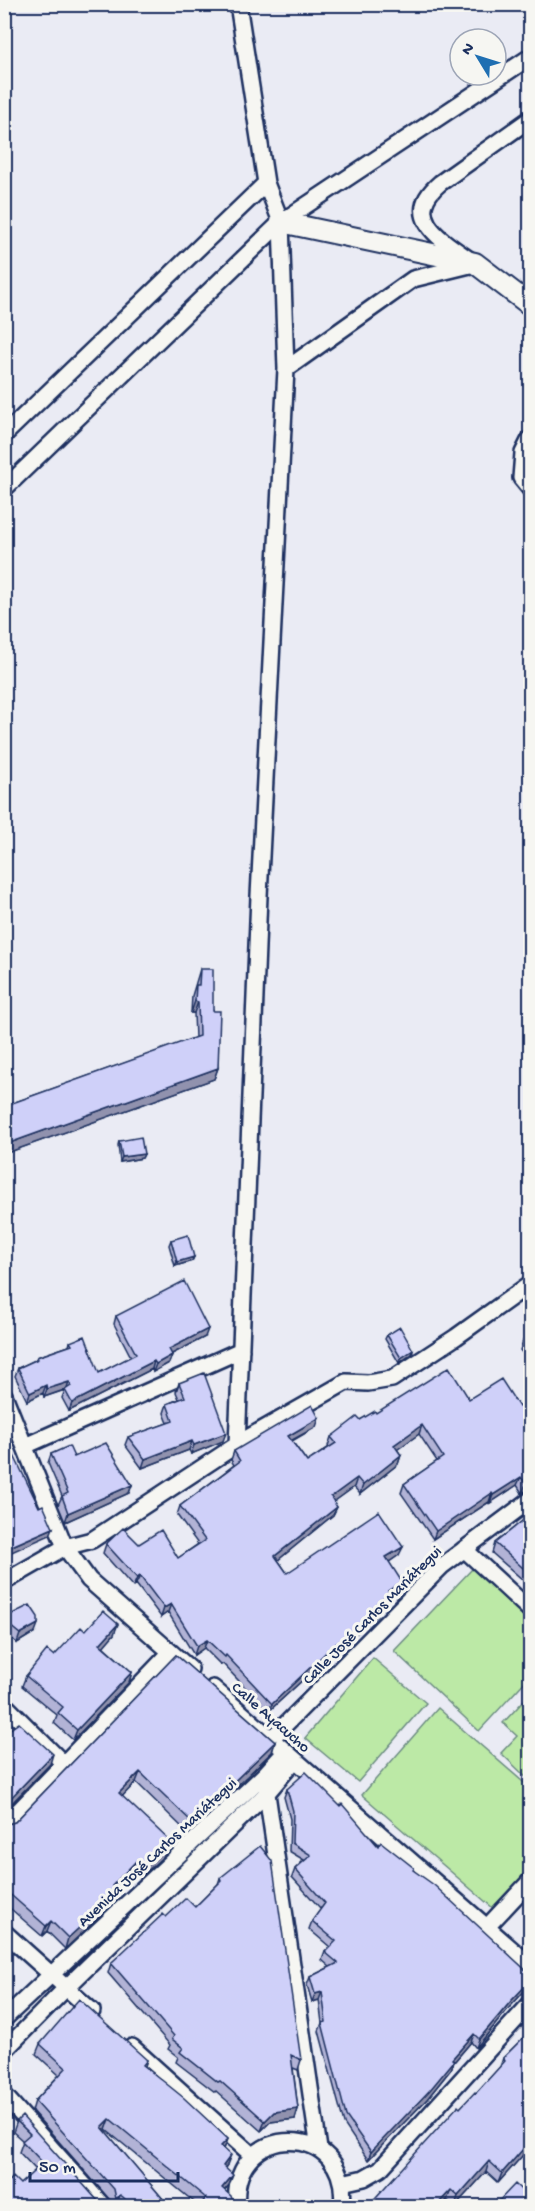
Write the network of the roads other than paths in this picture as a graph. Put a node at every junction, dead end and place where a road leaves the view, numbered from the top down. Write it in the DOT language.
graph roads {
  1 [pos="238,4"];
  2 [pos="531,57"];
  3 [pos="531,119"];
  4 [pos="266,183"];
  5 [pos="281,222"];
  6 [pos="475,264"];
  7 [pos="529,302"];
  8 [pos="286,369"];
  9 [pos="4,435"];
  10 [pos="531,440"];
  11 [pos="4,489"];
  12 [pos="531,489"];
  13 [pos="531,1284"];
  14 [pos="241,1350"];
  15 [pos="4,1395"];
  16 [pos="237,1445"];
  17 [pos="25,1446"];
  18 [pos="531,1500"];
  19 [pos="65,1547"];
  20 [pos="464,1549"];
  21 [pos="4,1582"];
  22 [pos="531,1610"];
  23 [pos="171,1653"];
  24 [pos="4,1704"];
  25 [pos="272,1738"];
  26 [pos="290,1756"];
  27 [pos="64,1764"];
  28 [pos="264,1775"];
  29 [pos="267,1793"];
  30 [pos="4,1826"];
  31 [pos="531,1881"];
  32 [pos="487,1927"];
  33 [pos="4,1932"];
  34 [pos="531,1965"];
  35 [pos="50,1975"];
  36 [pos="66,1988"];
  37 [pos="531,2004"];
  38 [pos="4,2019"];
  39 [pos="102,2020"];
  40 [pos="119,2036"];
  41 [pos="4,2051"];
  42 [pos="4,2095"];
  43 [pos="319,2149"];
  44 [pos="253,2156"];
  45 [pos="342,2183"];
  46 [pos="104,2206"];
  47 [pos="237,2206"];
  48 [pos="342,2206"];
  1 -- 4 [label="street"];
  2 -- 5 [label="street"];
  3 -- 6 [label="street"];
  4 -- 5 [label="street"];
  4 -- 9 [label="street"];
  5 -- 6 [label="street"];
  5 -- 8 [label="street"];
  5 -- 11 [label="street"];
  6 -- 7 [label="street"];
  6 -- 8 [label="street"];
  8 -- 14 [label="street"];
  10 -- 12 [label="street"];
  13 -- 16 [label="street"];
  14 -- 16 [label="street"];
  14 -- 17 [label="street"];
  15 -- 17 [label="street, Calle Ayacucho"];
  16 -- 19 [label="street"];
  17 -- 19 [label="street, Calle Ayacucho"];
  18 -- 20 [label="street, Calle José Carlos Mariátegui"];
  19 -- 21 [label="street"];
  19 -- 23 [label="street, Calle Ayacucho"];
  20 -- 22 [label="street"];
  20 -- 25 [label="street, Calle José Carlos Mariátegui"];
  23 -- 25 [label="street, Calle Ayacucho"];
  23 -- 27 [label="street"];
  24 -- 27 [label="street"];
  25 -- 26 [label="street, Calle Ayacucho"];
  26 -- 28 [label="street, Avenida José Carlos Mariátegui"];
  26 -- 29 [label="street, Avenida José Carlos Mariátegui"];
  26 -- 32 [label="street, Calle Ayacucho"];
  27 -- 30 [label="street"];
  28 -- 29 [label="street"];
  28 -- 35 [label="street, Avenida José Carlos Mariátegui"];
  29 -- 36 [label="street, Avenida José Carlos Mariátegui"];
  29 -- 43 [label="street"];
  31 -- 32 [label="street"];
  32 -- 34 [label="street, Calle Ayacucho"];
  33 -- 35 [label="street"];
  35 -- 36 [label="street"];
  35 -- 38 [label="street, Avenida José Carlos Mariátegui"];
  36 -- 39 [label="street"];
  36 -- 41 [label="street, Avenida José Carlos Mariátegui"];
  37 -- 45 [label="street"];
  40 -- 44 [label="street"];
  42 -- 46 [label="street"];
  43 -- 44 [label="street"];
  43 -- 45 [label="street"];
  44 -- 47 [label="street"];
  45 -- 48 [label="street"];
}
